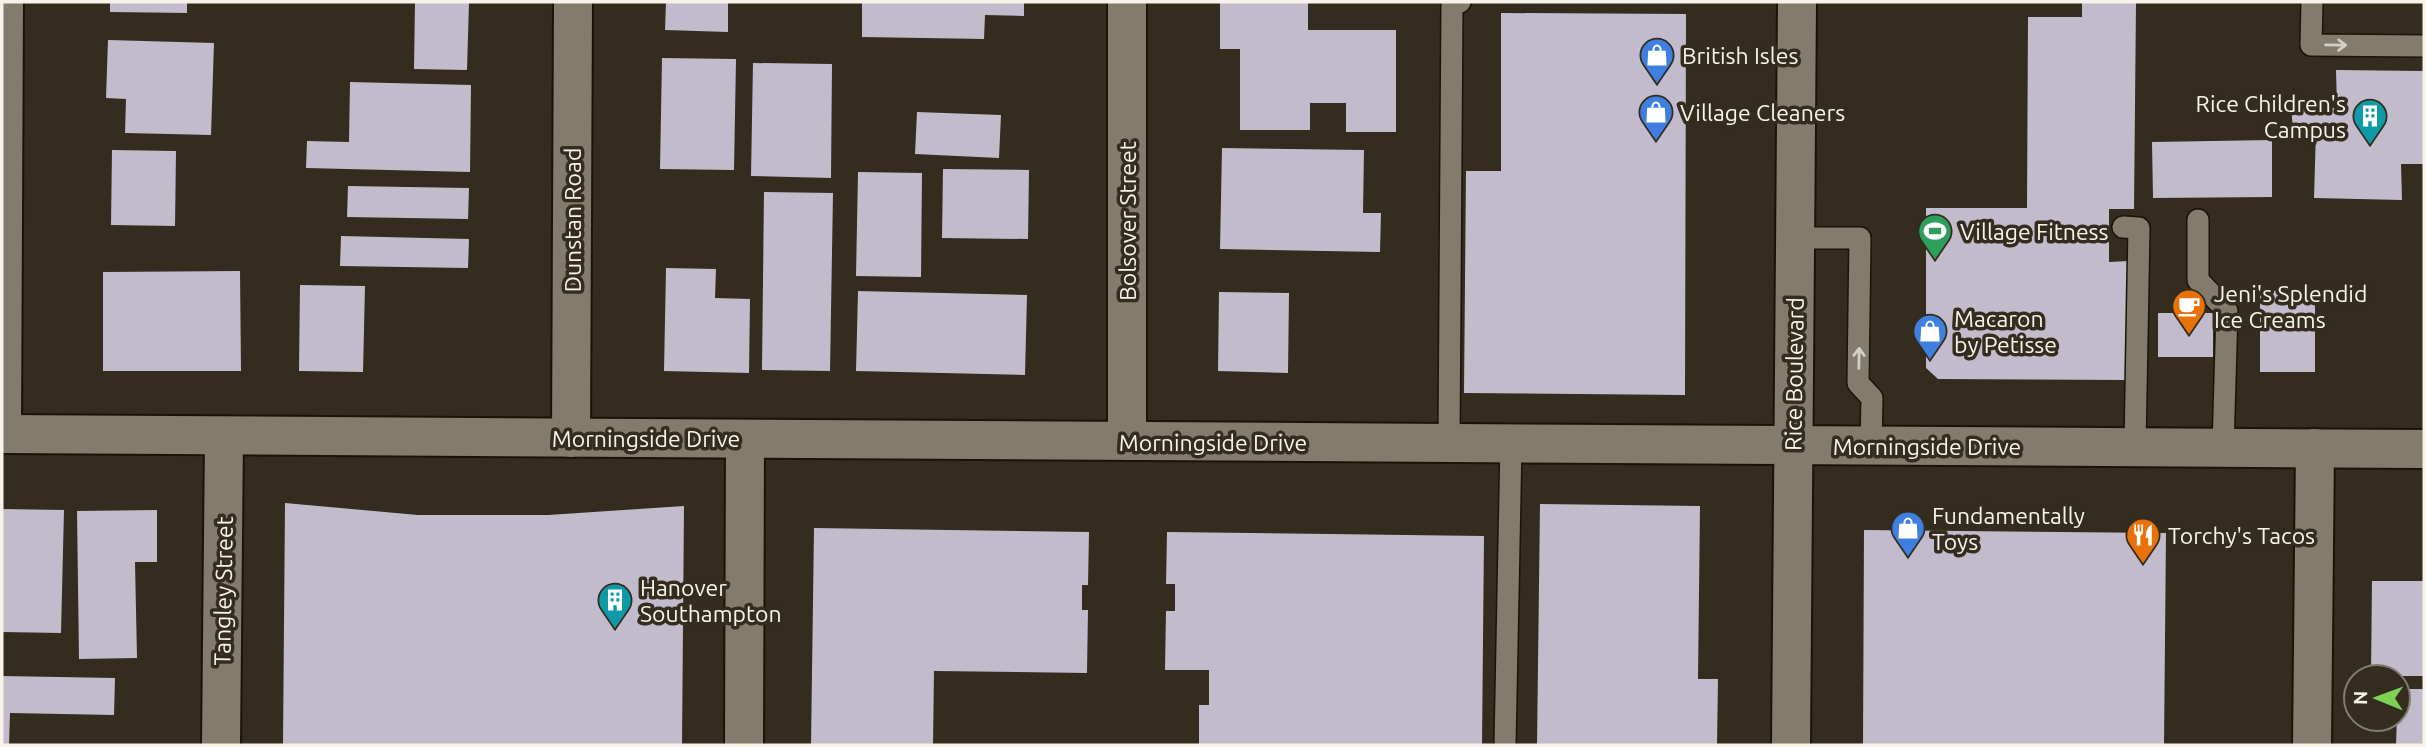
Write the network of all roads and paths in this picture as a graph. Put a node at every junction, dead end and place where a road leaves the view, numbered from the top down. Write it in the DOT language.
graph roads {
  1 [pos="4,2"];
  2 [pos="573,2"];
  3 [pos="1127,2"];
  4 [pos="1460,2"];
  5 [pos="1797,2"];
  6 [pos="2312,2"];
  7 [pos="2424,46"];
  8 [pos="2198,220"];
  9 [pos="2123,227"];
  10 [pos="1795,238"];
  11 [pos="2,434"];
  12 [pos="224,436"];
  13 [pos="571,438"];
  14 [pos="745,439"];
  15 [pos="1127,441"];
  16 [pos="1449,443"];
  17 [pos="1511,443"];
  18 [pos="1794,445"];
  19 [pos="1871,446"];
  20 [pos="2135,447"];
  21 [pos="2223,448"];
  22 [pos="2315,448"];
  23 [pos="2424,449"];
  24 [pos="221,745"];
  25 [pos="744,745"];
  26 [pos="1505,745"];
  27 [pos="1791,745"];
  28 [pos="2312,745"];
  1 -- 11 [label="street"];
  2 -- 13 [label="street, Dunstan Road"];
  3 -- 15 [label="street, Bolsover Street"];
  4 -- 16 [label="lane"];
  5 -- 10 [label="street, Rice Boulevard"];
  6 -- 7 [label="lane, one-way"];
  8 -- 21 [label="lane"];
  9 -- 20 [label="lane"];
  10 -- 18 [label="street, Rice Boulevard"];
  19 -- 10 [label="lane, one-way"];
  11 -- 12 [label="street, Morningside Drive"];
  12 -- 13 [label="street, Morningside Drive"];
  12 -- 24 [label="street, Tangley Street"];
  13 -- 14 [label="street, Morningside Drive"];
  14 -- 15 [label="street, Morningside Drive"];
  14 -- 25 [label="street"];
  15 -- 16 [label="street, Morningside Drive"];
  16 -- 17 [label="street, Morningside Drive"];
  17 -- 18 [label="street, Morningside Drive"];
  17 -- 26 [label="lane"];
  18 -- 19 [label="street, Morningside Drive"];
  18 -- 27 [label="street, Rice Boulevard"];
  19 -- 20 [label="street, Morningside Drive"];
  20 -- 21 [label="street, Morningside Drive"];
  21 -- 22 [label="street, Morningside Drive"];
  22 -- 23 [label="street, Morningside Drive"];
  22 -- 28 [label="street"];
}
